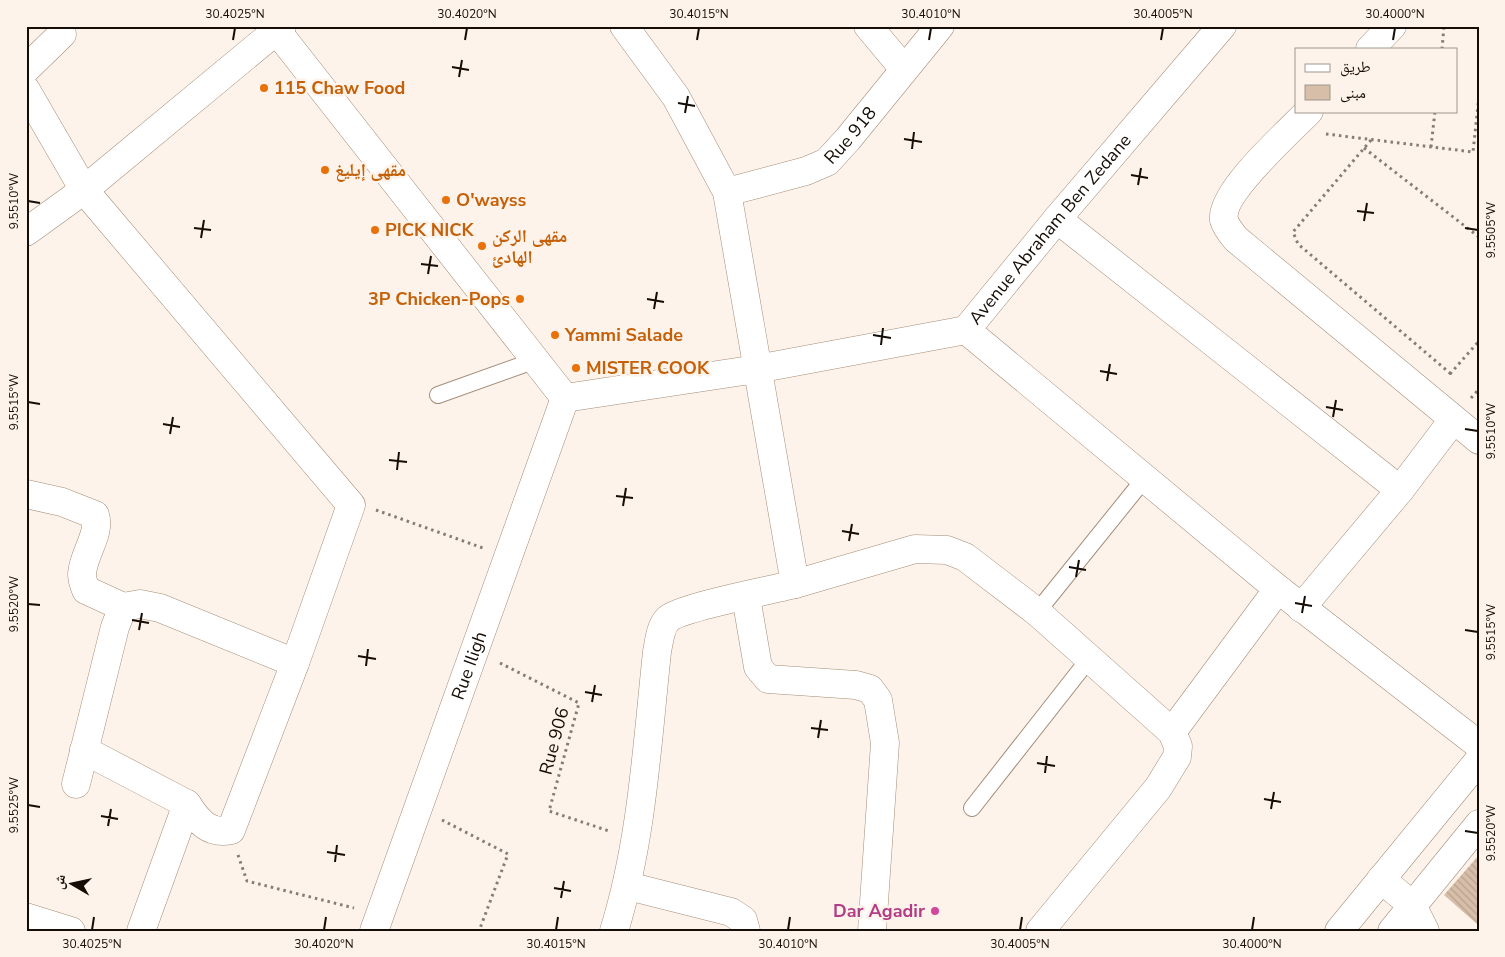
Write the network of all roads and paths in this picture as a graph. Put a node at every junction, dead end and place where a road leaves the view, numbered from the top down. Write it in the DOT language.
graph roads {
  1 [pos="624,26"];
  2 [pos="868,26"];
  3 [pos="940,26"];
  4 [pos="1222,26"];
  5 [pos="1392,26"];
  6 [pos="1444,26"];
  7 [pos="277,28"];
  8 [pos="62,34"];
  9 [pos="1371,48"];
  10 [pos="1442,48"];
  11 [pos="26,68"];
  12 [pos="904,68"];
  13 [pos="26,90"];
  14 [pos="1479,96"];
  15 [pos="1435,112"];
  16 [pos="1300,121"];
  17 [pos="1371,140"];
  18 [pos="1431,147"];
  19 [pos="1364,148"];
  20 [pos="84,190"];
  21 [pos="727,192"];
  22 [pos="1057,219"];
  23 [pos="26,232"];
  24 [pos="1479,237"];
  25 [pos="966,330"];
  26 [pos="1479,341"];
  27 [pos="536,360"];
  28 [pos="758,369"];
  29 [pos="1451,374"];
  30 [pos="438,395"];
  31 [pos="565,398"];
  32 [pos="1429,400"];
  33 [pos="1452,420"];
  34 [pos="1479,440"];
  35 [pos="1145,478"];
  36 [pos="1400,490"];
  37 [pos="26,494"];
  38 [pos="351,505"];
  39 [pos="508,557"];
  40 [pos="795,584"];
  41 [pos="1278,589"];
  42 [pos="746,597"];
  43 [pos="123,606"];
  44 [pos="1301,608"];
  45 [pos="1037,612"];
  46 [pos="475,651"];
  47 [pos="1089,659"];
  48 [pos="295,663"];
  49 [pos="1172,732"];
  50 [pos="1479,746"];
  51 [pos="84,750"];
  52 [pos="1479,760"];
  53 [pos="76,784"];
  54 [pos="187,804"];
  55 [pos="418,808"];
  56 [pos="972,808"];
  57 [pos="1479,824"];
  58 [pos="231,830"];
  59 [pos="636,840"];
  60 [pos="1381,880"];
  61 [pos="628,886"];
  62 [pos="1412,905"];
  63 [pos="26,917"];
  64 [pos="377,923"];
  65 [pos="71,931"];
  66 [pos="141,931"];
  67 [pos="478,931"];
  68 [pos="614,931"];
  69 [pos="746,931"];
  70 [pos="872,931"];
  71 [pos="1040,931"];
  72 [pos="1339,931"];
  73 [pos="1392,931"];
  74 [pos="1425,931"];
  1 -- 21 [label="street"];
  2 -- 12 [label="street"];
  3 -- 12 [label="street, Rue 918"];
  4 -- 22 [label="street, Avenue Abraham Ben Zedane"];
  5 -- 9 [label="street"];
  6 -- 10 [label="path"];
  7 -- 20 [label="street"];
  7 -- 27 [label="street"];
  8 -- 11 [label="street"];
  12 -- 21 [label="street, Rue 918"];
  13 -- 20 [label="street"];
  14 -- 18 [label="path"];
  15 -- 18 [label="path"];
  16 -- 17 [label="path"];
  16 -- 32 [label="street"];
  17 -- 18 [label="path"];
  17 -- 19 [label="path"];
  19 -- 24 [label="path"];
  19 -- 29 [label="path"];
  20 -- 23 [label="street"];
  20 -- 38 [label="street"];
  21 -- 28 [label="street"];
  22 -- 25 [label="street, Avenue Abraham Ben Zedane"];
  22 -- 36 [label="street"];
  25 -- 28 [label="street, Avenue Abraham Ben Zedane"];
  25 -- 35 [label="street"];
  26 -- 29 [label="path"];
  27 -- 30 [label="lane"];
  27 -- 31 [label="street"];
  28 -- 31 [label="street, Avenue Abraham Ben Zedane"];
  28 -- 40 [label="street"];
  29 -- 32 [label="path"];
  31 -- 39 [label="street, Rue Iligh"];
  32 -- 33 [label="street"];
  33 -- 34 [label="street"];
  33 -- 36 [label="street"];
  35 -- 41 [label="street"];
  35 -- 45 [label="lane"];
  36 -- 44 [label="street"];
  37 -- 43 [label="street"];
  38 -- 39 [label="path"];
  38 -- 48 [label="street"];
  39 -- 46 [label="street, Rue Iligh"];
  40 -- 42 [label="street"];
  40 -- 45 [label="street"];
  41 -- 44 [label="street"];
  41 -- 49 [label="street"];
  42 -- 59 [label="street"];
  42 -- 70 [label="street"];
  43 -- 48 [label="street"];
  43 -- 51 [label="street"];
  44 -- 50 [label="street"];
  45 -- 47 [label="street"];
  46 -- 55 [label="street, Rue Iligh"];
  46 -- 59 [label="path, Rue 906"];
  47 -- 49 [label="street"];
  47 -- 56 [label="lane"];
  48 -- 58 [label="street"];
  49 -- 71 [label="street"];
  51 -- 53 [label="street"];
  51 -- 54 [label="street"];
  52 -- 60 [label="street"];
  54 -- 58 [label="street"];
  54 -- 66 [label="street"];
  55 -- 64 [label="street, Rue Iligh"];
  55 -- 67 [label="path"];
  57 -- 62 [label="street"];
  58 -- 64 [label="path"];
  59 -- 61 [label="street"];
  60 -- 62 [label="street"];
  60 -- 72 [label="street"];
  61 -- 68 [label="street"];
  61 -- 69 [label="street"];
  62 -- 73 [label="street"];
  62 -- 74 [label="street"];
  63 -- 65 [label="street"];
}
